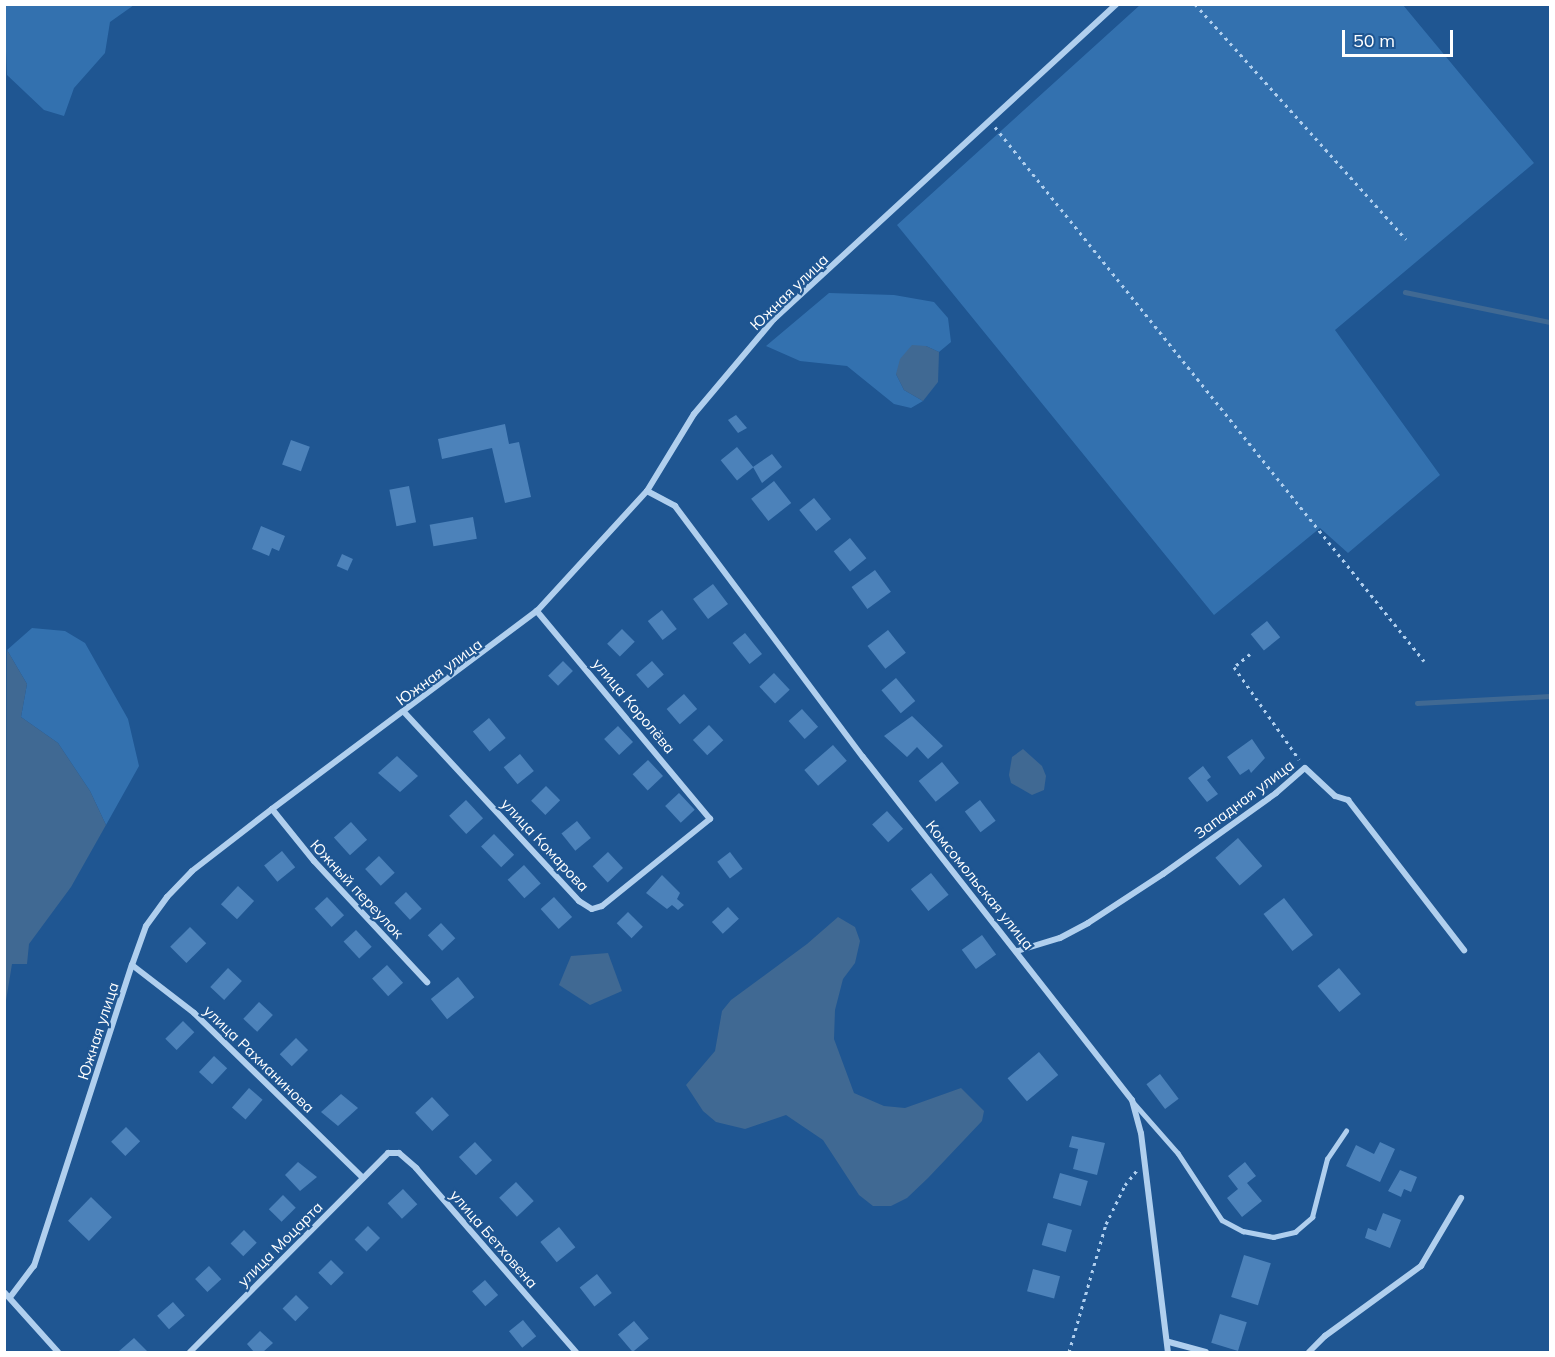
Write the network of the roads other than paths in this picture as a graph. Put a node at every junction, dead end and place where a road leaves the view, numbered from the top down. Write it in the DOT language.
graph roads {
  1 [pos="1116,4"];
  2 [pos="647,490"];
  3 [pos="537,611"];
  4 [pos="404,712"];
  5 [pos="272,809"];
  6 [pos="710,819"];
  7 [pos="1464,950"];
  8 [pos="1017,951"];
  9 [pos="132,965"];
  10 [pos="427,982"];
  11 [pos="1131,1100"];
  12 [pos="1346,1131"];
  13 [pos="388,1153"];
  14 [pos="363,1178"];
  15 [pos="1461,1198"];
  16 [pos="4,1292"];
  17 [pos="11,1296"];
  18 [pos="1168,1342"];
  19 [pos="58,1353"];
  20 [pos="190,1353"];
  21 [pos="576,1353"];
  22 [pos="1168,1353"];
  23 [pos="1206,1353"];
  24 [pos="1309,1353"];
  1 -- 2 [label="street, Южная улица"];
  2 -- 3 [label="street, Южная улица"];
  2 -- 8 [label="street, Комсомольская улица"];
  3 -- 4 [label="street, Южная улица"];
  3 -- 6 [label="street, улица Королёва"];
  4 -- 5 [label="street, Южная улица"];
  4 -- 6 [label="street, улица Комарова"];
  5 -- 9 [label="street, Южная улица"];
  5 -- 10 [label="street, Южный переулок"];
  7 -- 8 [label="street, Западная улица"];
  8 -- 11 [label="street, Комсомольская улица"];
  9 -- 14 [label="street, улица Рахманинова"];
  9 -- 17 [label="street, Южная улица"];
  11 -- 12 [label="lane"];
  11 -- 18 [label="street, Комсомольская улица"];
  13 -- 14 [label="street, улица Моцарта"];
  13 -- 21 [label="street, улица Бетховена"];
  14 -- 20 [label="street, улица Моцарта"];
  15 -- 24 [label="street"];
  16 -- 17 [label="street"];
  17 -- 19 [label="street"];
  18 -- 22 [label="street, Комсомольская улица"];
  18 -- 23 [label="street"];
}
